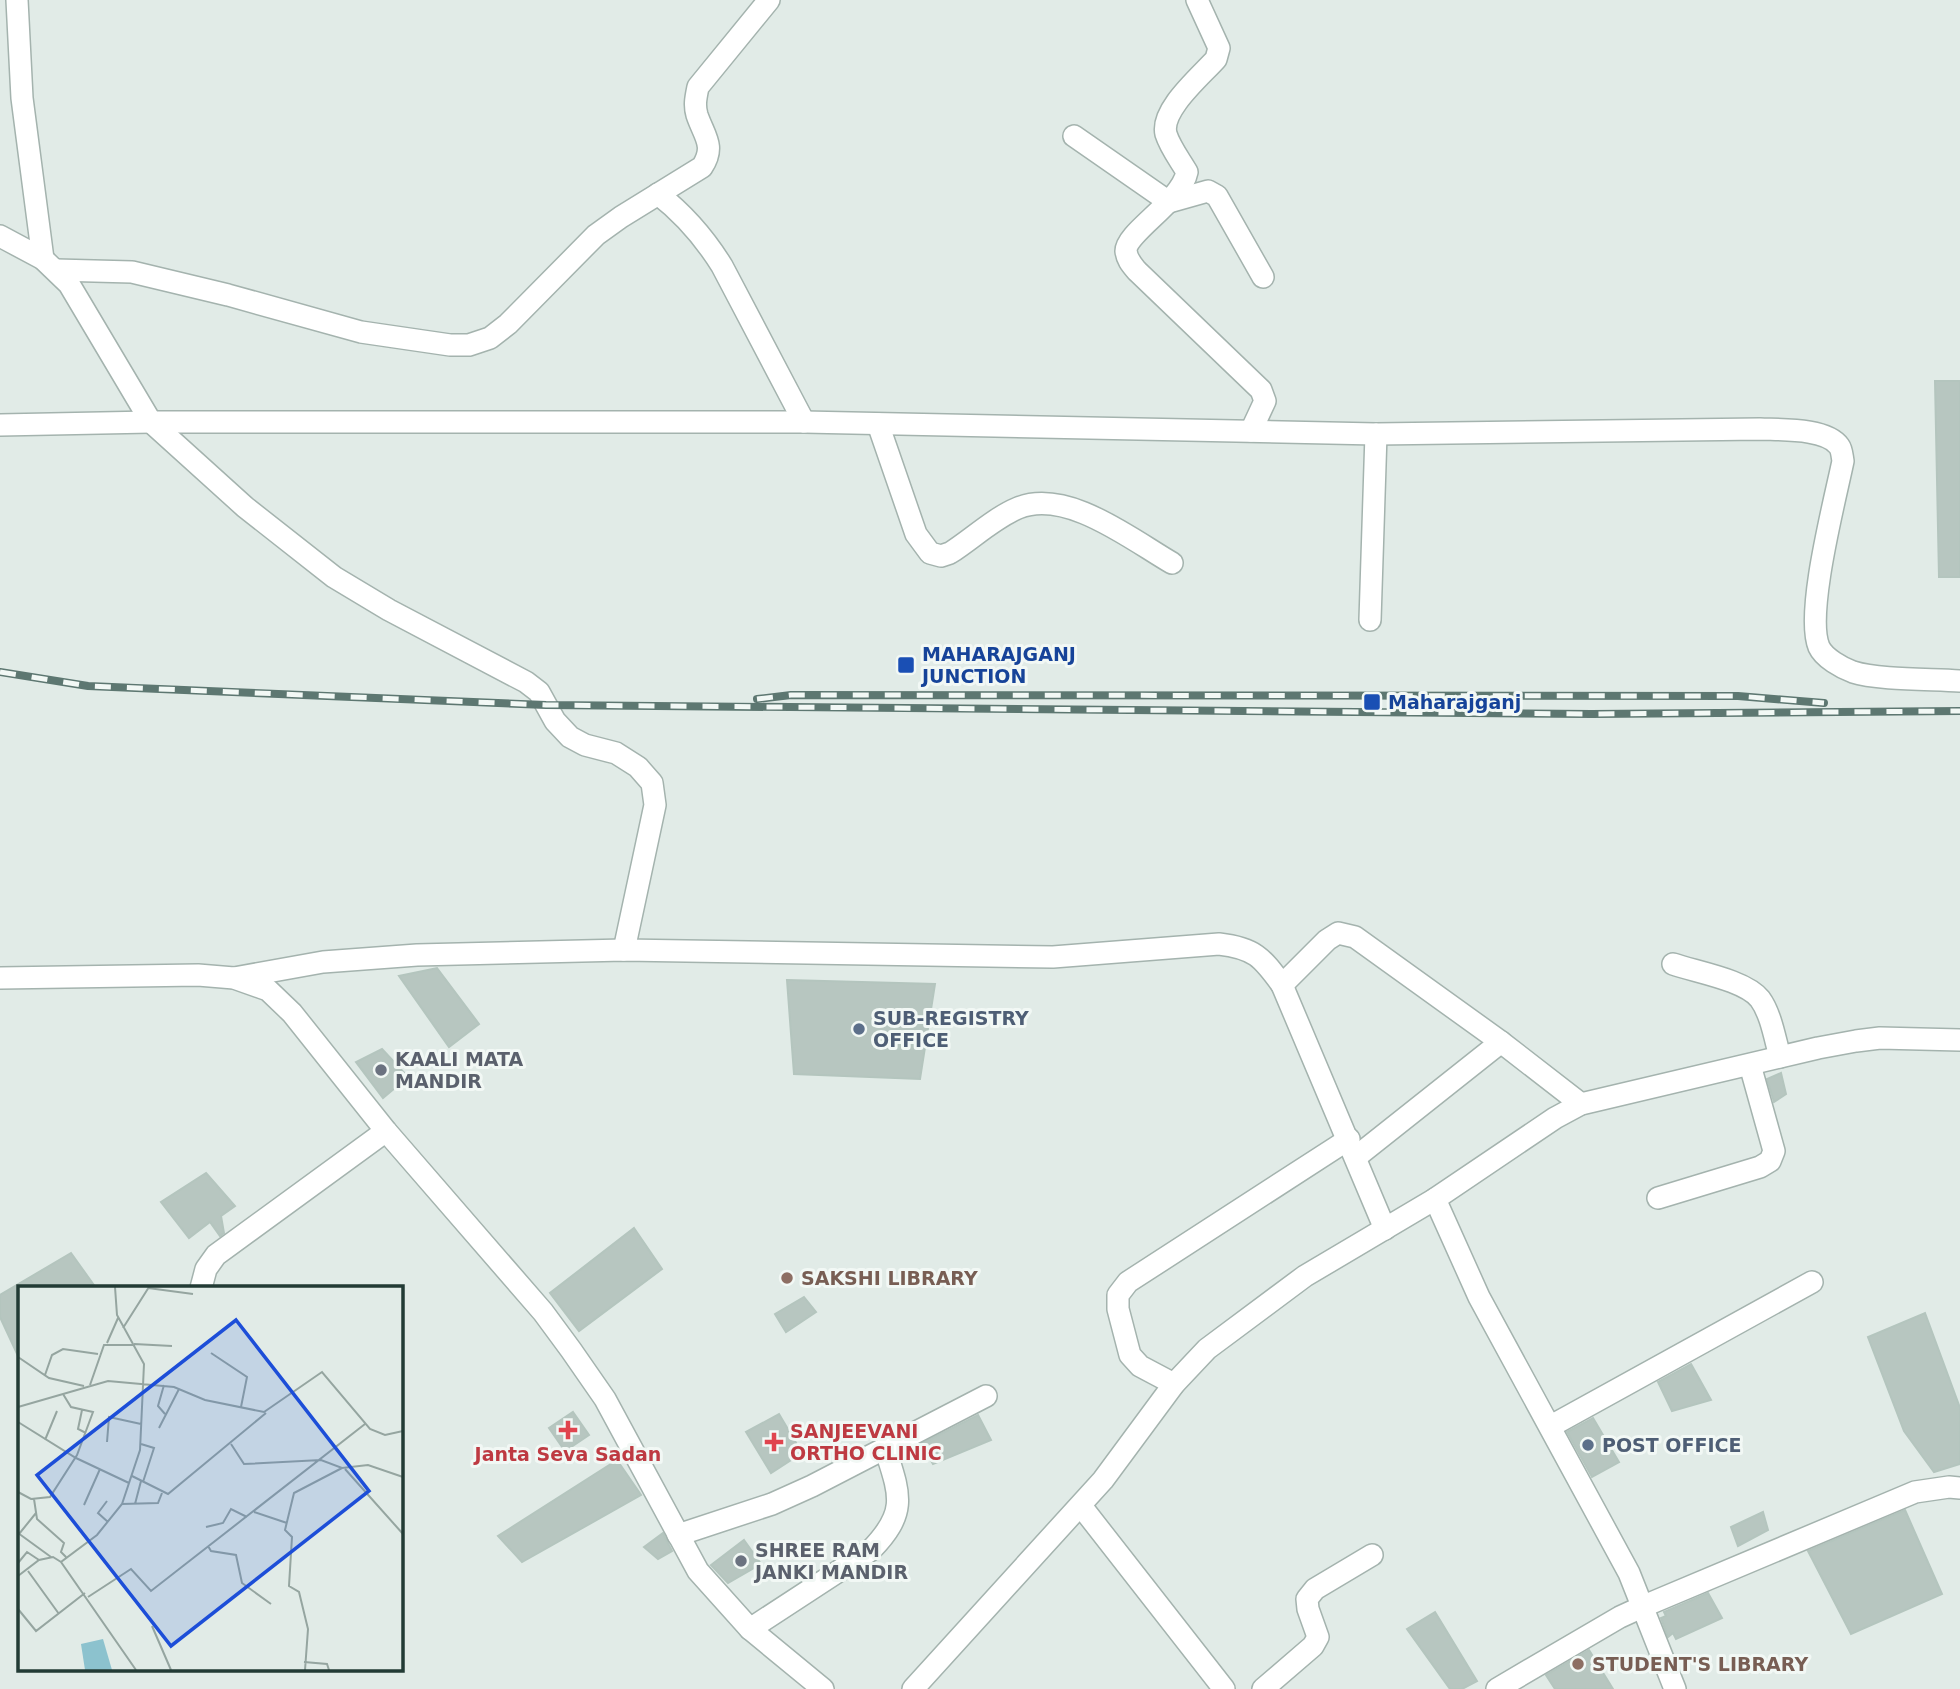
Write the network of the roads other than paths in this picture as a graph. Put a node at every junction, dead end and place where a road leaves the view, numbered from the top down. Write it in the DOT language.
graph roads {
  1 [pos="17,0"];
  2 [pos="769,0"];
  3 [pos="1198,0"];
  4 [pos="1074,136"];
  5 [pos="658,194"];
  6 [pos="1169,202"];
  7 [pos="0,236"];
  8 [pos="50,264"];
  9 [pos="1263,277"];
  10 [pos="151,422"];
  11 [pos="804,422"];
  12 [pos="878,424"];
  13 [pos="0,425"];
  14 [pos="1251,431"];
  15 [pos="1376,434"];
  16 [pos="1172,563"];
  17 [pos="1370,620"];
  18 [pos="1960,681"];
  19 [pos="624,950"];
  20 [pos="1673,964"];
  21 [pos="0,978"];
  22 [pos="234,978"];
  23 [pos="1282,985"];
  24 [pos="1960,1040"];
  25 [pos="1501,1042"];
  26 [pos="1780,1057"];
  27 [pos="1750,1065"];
  28 [pos="1581,1104"];
  29 [pos="386,1131"];
  30 [pos="1352,1148"];
  31 [pos="1658,1198"];
  32 [pos="1435,1199"];
  33 [pos="1385,1229"];
  34 [pos="1812,1282"];
  35 [pos="202,1286"];
  36 [pos="1174,1384"];
  37 [pos="986,1396"];
  38 [pos="1551,1426"];
  39 [pos="885,1448"];
  40 [pos="1960,1488"];
  41 [pos="1081,1506"];
  42 [pos="678,1535"];
  43 [pos="1372,1555"];
  44 [pos="1644,1606"];
  45 [pos="750,1629"];
  46 [pos="823,1689"];
  47 [pos="914,1689"];
  48 [pos="1223,1689"];
  49 [pos="1263,1689"];
  50 [pos="1497,1689"];
  51 [pos="1675,1689"];
  1 -- 8 [label="street"];
  2 -- 5 [label="street"];
  3 -- 6 [label="street"];
  4 -- 6 [label="street"];
  5 -- 8 [label="street"];
  5 -- 11 [label="street"];
  6 -- 9 [label="street"];
  6 -- 14 [label="street"];
  7 -- 8 [label="street"];
  8 -- 10 [label="street"];
  10 -- 11 [label="street"];
  10 -- 13 [label="street"];
  10 -- 19 [label="street"];
  11 -- 12 [label="street"];
  12 -- 14 [label="street"];
  12 -- 16 [label="street"];
  14 -- 15 [label="street"];
  15 -- 17 [label="street"];
  15 -- 18 [label="street"];
  19 -- 22 [label="street"];
  19 -- 23 [label="street"];
  20 -- 26 [label="street"];
  21 -- 22 [label="street"];
  22 -- 29 [label="street"];
  23 -- 25 [label="street"];
  23 -- 30 [label="street"];
  24 -- 26 [label="street"];
  25 -- 28 [label="street"];
  25 -- 30 [label="street"];
  26 -- 27 [label="street"];
  27 -- 28 [label="street"];
  27 -- 31 [label="street"];
  28 -- 32 [label="street"];
  29 -- 35 [label="street"];
  29 -- 42 [label="street"];
  30 -- 33 [label="street"];
  30 -- 36 [label="street"];
  32 -- 33 [label="street"];
  32 -- 38 [label="street"];
  33 -- 36 [label="street"];
  34 -- 38 [label="street"];
  36 -- 41 [label="street"];
  37 -- 39 [label="street"];
  38 -- 44 [label="street"];
  39 -- 42 [label="street"];
  39 -- 45 [label="street"];
  40 -- 44 [label="street"];
  41 -- 47 [label="street"];
  41 -- 48 [label="street"];
  42 -- 45 [label="street"];
  43 -- 49 [label="street"];
  44 -- 50 [label="street"];
  44 -- 51 [label="street"];
  45 -- 46 [label="street"];
}
